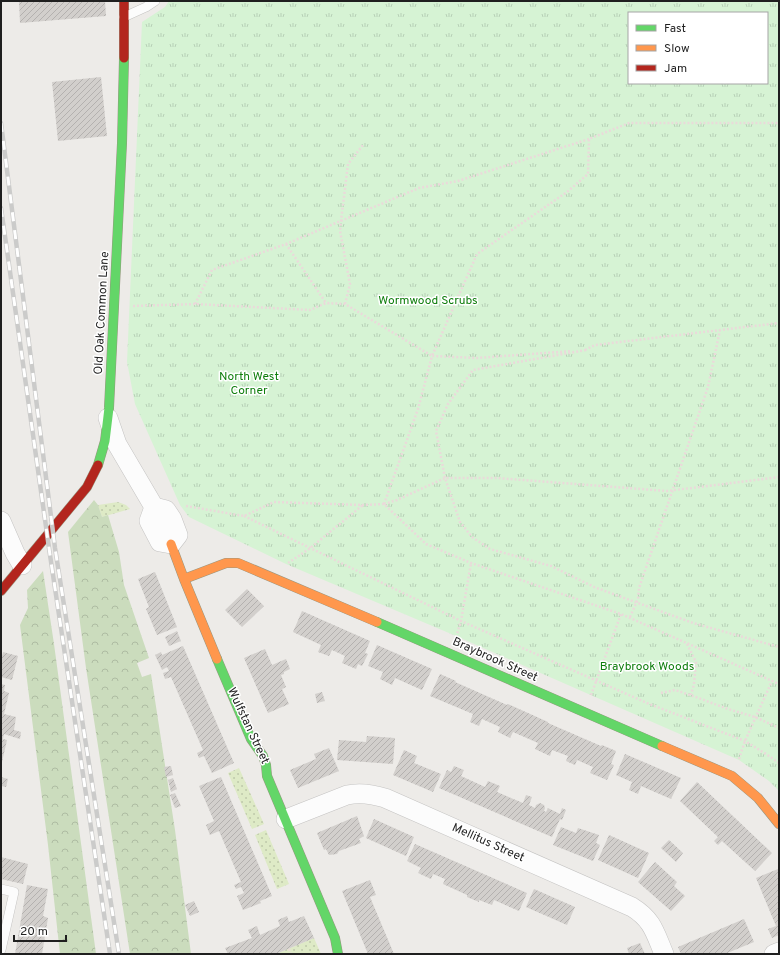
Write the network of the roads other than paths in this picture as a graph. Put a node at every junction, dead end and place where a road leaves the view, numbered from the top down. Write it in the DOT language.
graph roads {
  1 [pos="124,1"];
  2 [pos="155,1"];
  3 [pos="124,17"];
  4 [pos="108,418"];
  5 [pos="1,521"];
  6 [pos="171,544"];
  7 [pos="22,565"];
  8 [pos="184,579"];
  9 [pos="1,591"];
  10 [pos="286,819"];
  11 [pos="779,824"];
  12 [pos="1,889"];
  13 [pos="1,950"];
  14 [pos="779,952"];
  15 [pos="338,954"];
  16 [pos="664,954"];
  17 [pos="774,954"];
  1 -- 3 [label="street, Old Oak Common Lane"];
  2 -- 3 [label="lane"];
  3 -- 4 [label="street, Old Oak Common Lane"];
  4 -- 6 [label="street, Wulfstan Street"];
  4 -- 7 [label="street, Old Oak Common Lane"];
  5 -- 7 [label="street"];
  6 -- 8 [label="street, Wulfstan Street"];
  7 -- 9 [label="street, Old Oak Common Lane"];
  8 -- 10 [label="street, Wulfstan Street"];
  8 -- 11 [label="street, Braybrook Street"];
  10 -- 15 [label="street, Wulfstan Street"];
  10 -- 16 [label="street, Mellitus Street"];
  12 -- 13 [label="lane"];
  14 -- 17 [label="street"];
}
